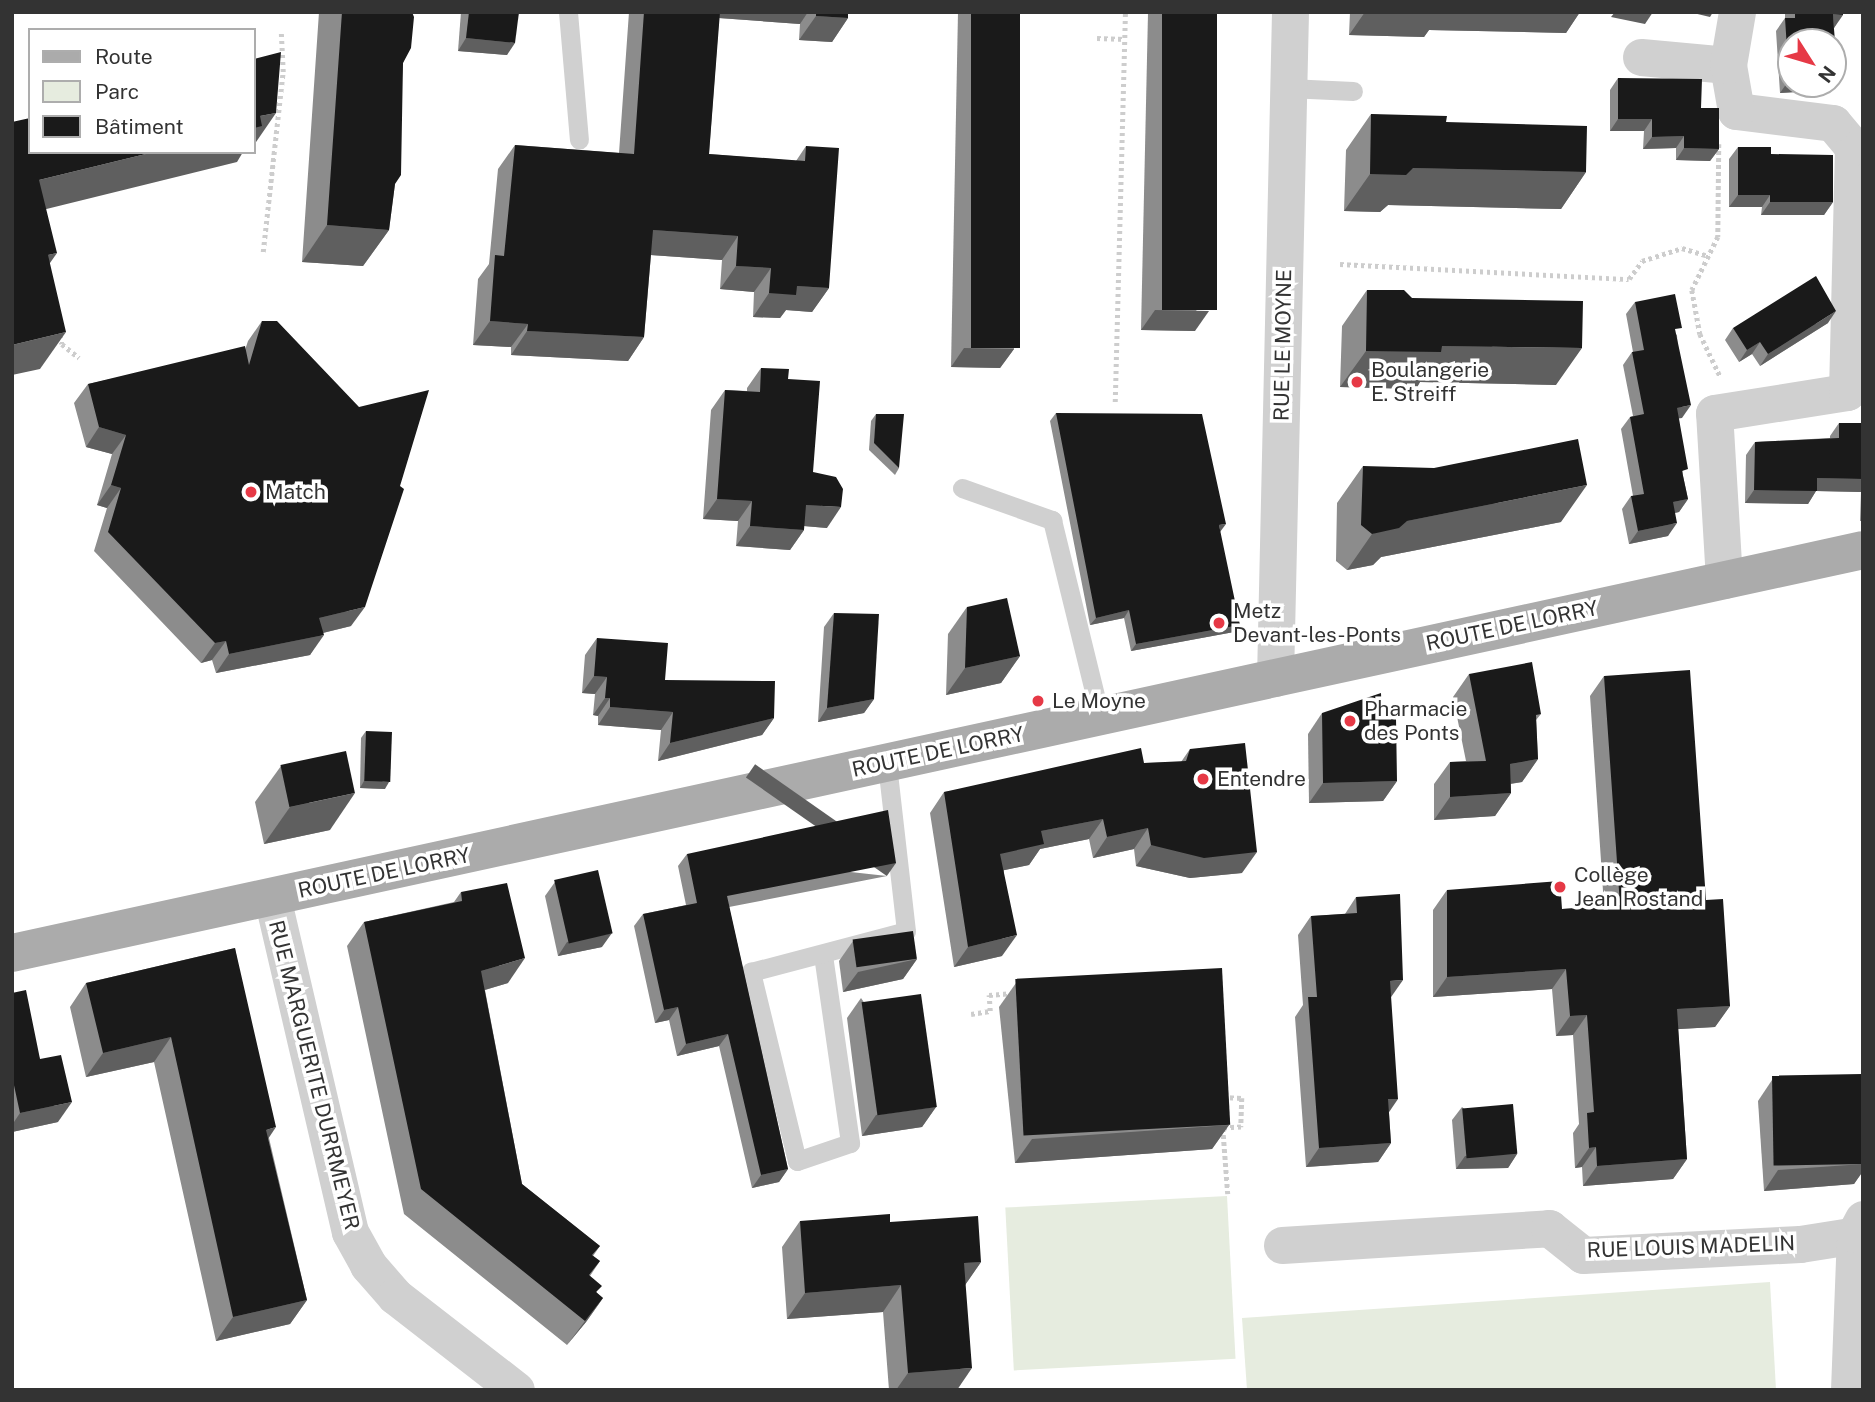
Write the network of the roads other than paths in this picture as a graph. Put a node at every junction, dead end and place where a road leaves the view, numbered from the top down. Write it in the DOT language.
graph roads {
  1 [pos="568,12"];
  2 [pos="1290,12"];
  3 [pos="1737,12"];
  4 [pos="1641,57"];
  5 [pos="1728,65"];
  6 [pos="1288,88"];
  7 [pos="1353,91"];
  8 [pos="579,140"];
  9 [pos="962,488"];
  10 [pos="1863,550"];
  11 [pos="1724,580"];
  12 [pos="1275,678"];
  13 [pos="1100,716"];
  14 [pos="887,763"];
  15 [pos="272,897"];
  16 [pos="12,953"];
  17 [pos="823,955"];
  18 [pos="1860,1229"];
  19 [pos="1282,1245"];
  20 [pos="516,1390"];
  21 [pos="1849,1390"];
  1 -- 8 [label="lane"];
  2 -- 6 [label="street, RUE LE MOYNE"];
  3 -- 5 [label="street"];
  4 -- 5 [label="street"];
  5 -- 11 [label="street"];
  6 -- 7 [label="lane"];
  6 -- 12 [label="street, RUE LE MOYNE"];
  9 -- 13 [label="lane"];
  10 -- 11 [label="main road, ROUTE DE LORRY"];
  11 -- 12 [label="main road, ROUTE DE LORRY"];
  12 -- 13 [label="main road, ROUTE DE LORRY"];
  13 -- 14 [label="main road, ROUTE DE LORRY"];
  14 -- 15 [label="main road, ROUTE DE LORRY"];
  14 -- 17 [label="lane"];
  15 -- 16 [label="main road, ROUTE DE LORRY"];
  15 -- 20 [label="street, RUE MARGUERITE DURRMEYER"];
  17 -- 17 [label="lane"];
  18 -- 19 [label="street, RUE LOUIS MADELIN"];
  18 -- 21 [label="street"];
}
